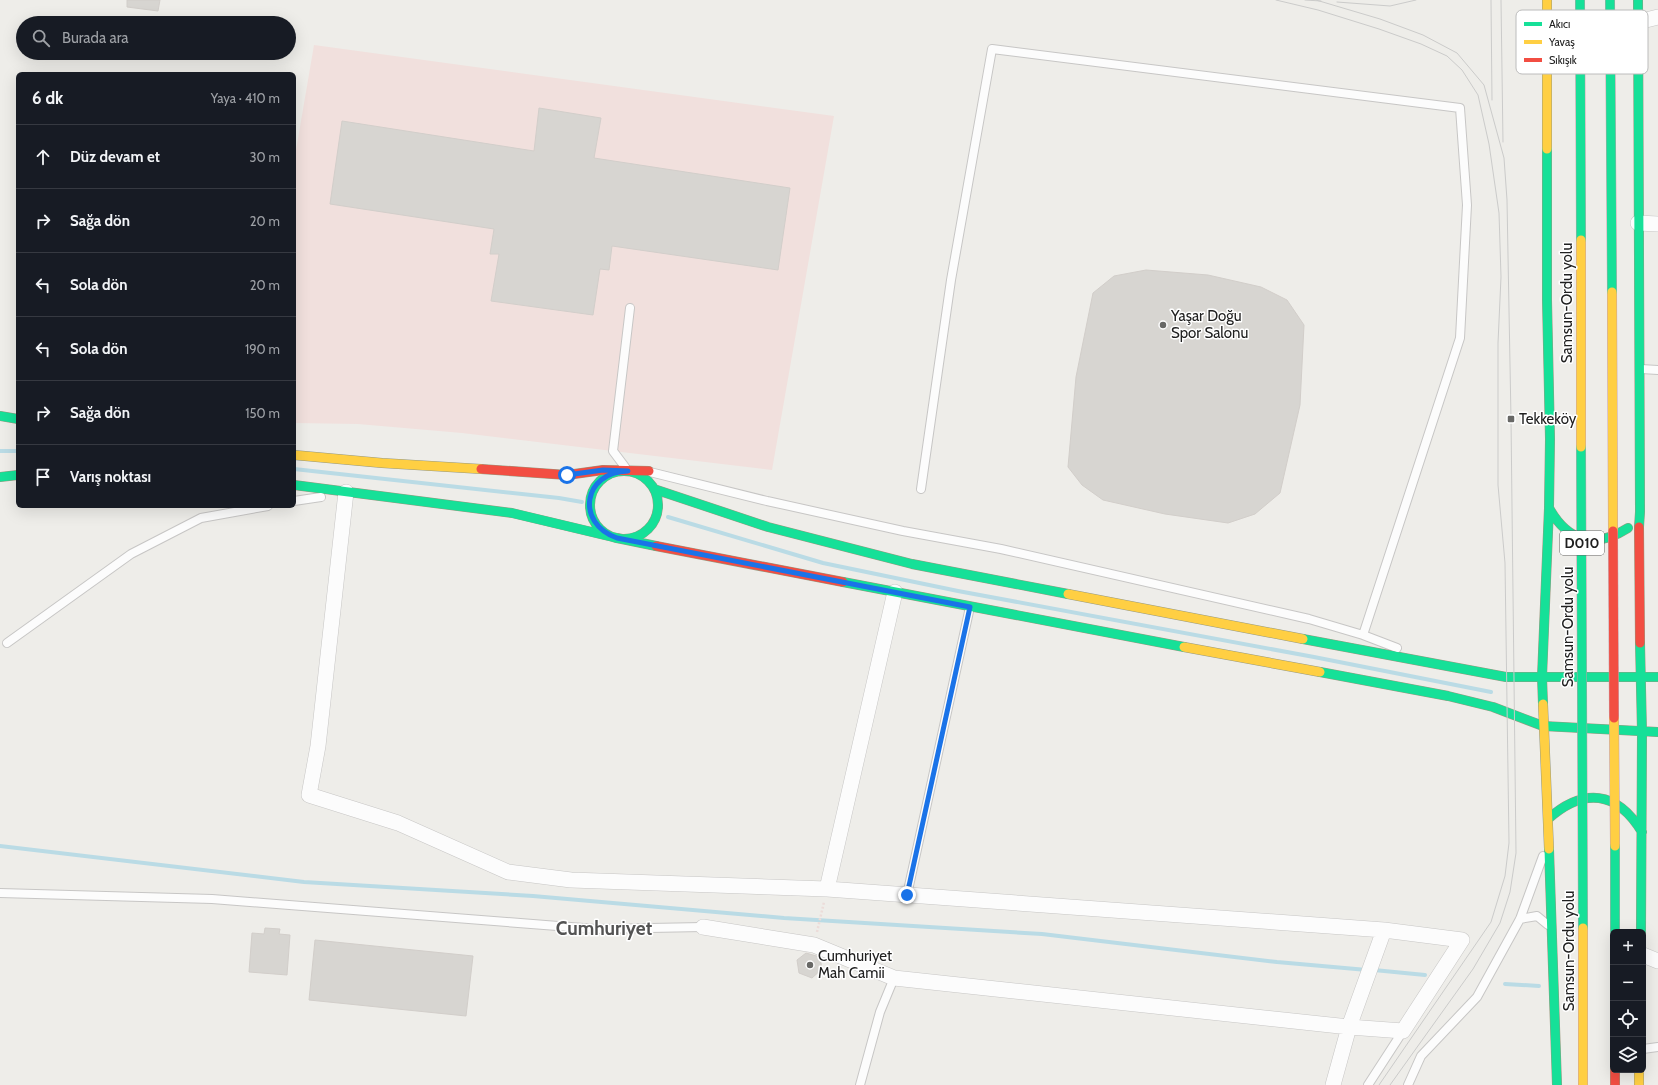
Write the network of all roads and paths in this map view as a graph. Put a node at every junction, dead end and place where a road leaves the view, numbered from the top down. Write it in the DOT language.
graph roads {
  1 [pos="1580,0"];
  2 [pos="1610,0"];
  3 [pos="1580,10"];
  4 [pos="1610,10"];
  5 [pos="1658,18"];
  6 [pos="1648,20"];
  7 [pos="1547,74"];
  8 [pos="1580,74"];
  9 [pos="1610,74"];
  10 [pos="1638,74"];
  11 [pos="1638,223"];
  12 [pos="1658,224"];
  13 [pos="630,308"];
  14 [pos="1638,369"];
  15 [pos="1658,370"];
  16 [pos="0,416"];
  17 [pos="16,419"];
  18 [pos="296,455"];
  19 [pos="628,471"];
  20 [pos="649,471"];
  21 [pos="16,475"];
  22 [pos="0,477"];
  23 [pos="296,484"];
  24 [pos="654,489"];
  25 [pos="921,489"];
  26 [pos="346,492"];
  27 [pos="296,501"];
  28 [pos="257,508"];
  29 [pos="1549,508"];
  30 [pos="1640,512"];
  31 [pos="617,538"];
  32 [pos="895,592"];
  33 [pos="970,607"];
  34 [pos="1363,635"];
  35 [pos="7,643"];
  36 [pos="1448,667"];
  37 [pos="1542,677"];
  38 [pos="1641,677"];
  39 [pos="1658,677"];
  40 [pos="1543,726"];
  41 [pos="1642,732"];
  42 [pos="1658,732"];
  43 [pos="1548,819"];
  44 [pos="1642,832"];
  45 [pos="1549,837"];
  46 [pos="828,890"];
  47 [pos="0,893"];
  48 [pos="907,895"];
  49 [pos="1520,919"];
  50 [pos="703,927"];
  51 [pos="1615,929"];
  52 [pos="1641,929"];
  53 [pos="1384,930"];
  54 [pos="1552,936"];
  55 [pos="814,945"];
  56 [pos="1646,956"];
  57 [pos="1658,961"];
  58 [pos="894,978"];
  59 [pos="1349,1028"];
  60 [pos="1403,1031"];
  61 [pos="1658,1046"];
  62 [pos="1646,1048"];
  63 [pos="1615,1073"];
  64 [pos="1639,1073"];
  65 [pos="860,1085"];
  66 [pos="1333,1085"];
  67 [pos="1368,1085"];
  68 [pos="1408,1085"];
  69 [pos="1557,1085"];
  70 [pos="1583,1085"];
  71 [pos="1615,1085"];
  72 [pos="1639,1085"];
  1 -- 3 [label="main road, Samsun-Ordu yolu / D010, bridge"];
  2 -- 4 [label="main road, D010, bridge"];
  5 -- 6 [label="street"];
  7 -- 29 [label="main road"];
  8 -- 70 [label="main road, Samsun-Ordu yolu / D010, bridge"];
  9 -- 51 [label="main road, D010, bridge"];
  10 -- 11 [label="main road"];
  11 -- 12 [label="street"];
  11 -- 14 [label="main road"];
  13 -- 19 [label="lane"];
  14 -- 15 [label="lane"];
  14 -- 30 [label="main road"];
  16 -- 17 [label="main road"];
  18 -- 19 [label="main road"];
  19 -- 20 [label="main road"];
  19 -- 24 [label="main road"];
  19 -- 31 [label="main road"];
  20 -- 34 [label="lane"];
  21 -- 22 [label="main road"];
  23 -- 26 [label="main road"];
  24 -- 31 [label="main road"];
  24 -- 36 [label="main road"];
  25 -- 34 [label="lane"];
  26 -- 27 [label="lane"];
  26 -- 31 [label="main road"];
  26 -- 46 [label="street"];
  28 -- 35 [label="lane"];
  29 -- 30 [label="main road"];
  29 -- 37 [label="main road"];
  30 -- 38 [label="main road"];
  31 -- 32 [label="main road"];
  32 -- 33 [label="main road"];
  32 -- 46 [label="street"];
  33 -- 40 [label="main road"];
  33 -- 48 [label="lane"];
  34 -- 36 [label="lane"];
  36 -- 37 [label="main road"];
  37 -- 38 [label="main road"];
  37 -- 40 [label="main road"];
  38 -- 39 [label="main road"];
  38 -- 41 [label="main road"];
  40 -- 41 [label="main road"];
  40 -- 43 [label="main road"];
  41 -- 42 [label="main road"];
  41 -- 44 [label="main road"];
  43 -- 44 [label="main road"];
  43 -- 45 [label="main road"];
  44 -- 52 [label="main road"];
  45 -- 49 [label="lane"];
  45 -- 54 [label="main road"];
  46 -- 48 [label="street"];
  46 -- 55 [label="path"];
  47 -- 50 [label="lane"];
  48 -- 53 [label="street"];
  49 -- 54 [label="lane"];
  49 -- 68 [label="lane"];
  50 -- 55 [label="street"];
  53 -- 59 [label="street"];
  53 -- 60 [label="street"];
  54 -- 69 [label="main road"];
  55 -- 58 [label="street"];
  56 -- 57 [label="street"];
  58 -- 59 [label="street"];
  58 -- 65 [label="lane"];
  59 -- 60 [label="street"];
  59 -- 66 [label="street"];
  60 -- 67 [label="lane"];
  61 -- 62 [label="lane"];
  63 -- 71 [label="main road"];
  64 -- 72 [label="main road"];
}
